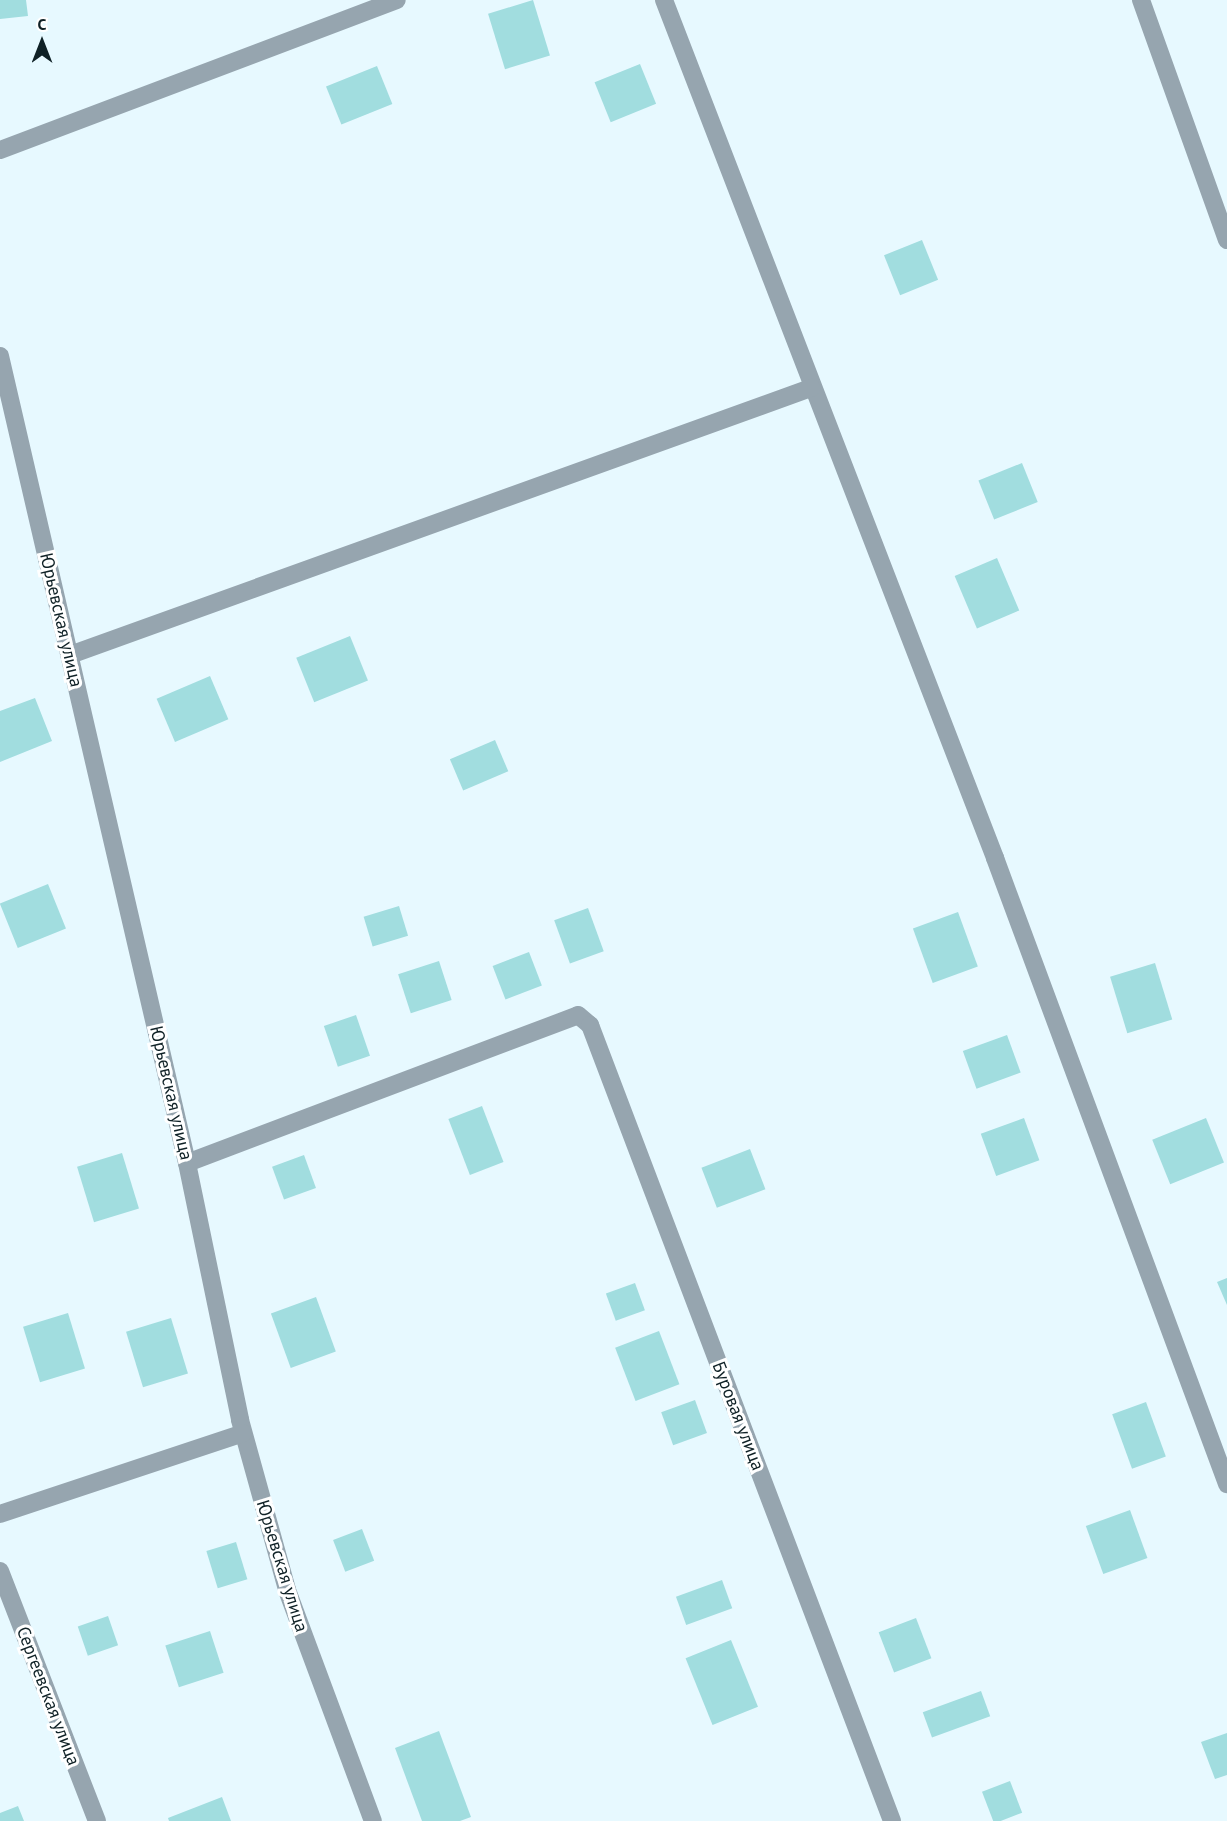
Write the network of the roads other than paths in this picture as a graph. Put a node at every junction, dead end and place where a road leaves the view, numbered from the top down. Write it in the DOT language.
graph roads {
  1 [pos="397,0"];
  2 [pos="664,0"];
  3 [pos="1141,0"];
  4 [pos="0,150"];
  5 [pos="1227,240"];
  6 [pos="0,356"];
  7 [pos="811,388"];
  8 [pos="70,655"];
  9 [pos="187,1162"];
  10 [pos="243,1433"];
  11 [pos="1227,1484"];
  12 [pos="0,1514"];
  13 [pos="0,1571"];
  14 [pos="97,1821"];
  15 [pos="372,1821"];
  16 [pos="892,1821"];
  1 -- 4 [label="street"];
  2 -- 7 [label="street"];
  3 -- 5 [label="street"];
  6 -- 8 [label="street, Юрьевская улица"];
  7 -- 8 [label="street"];
  7 -- 11 [label="street"];
  8 -- 9 [label="street, Юрьевская улица"];
  9 -- 10 [label="street, Юрьевская улица"];
  9 -- 16 [label="street, Буровая улица"];
  10 -- 12 [label="street"];
  10 -- 15 [label="street, Юрьевская улица"];
  13 -- 14 [label="street, Сергеевская улица"];
}
